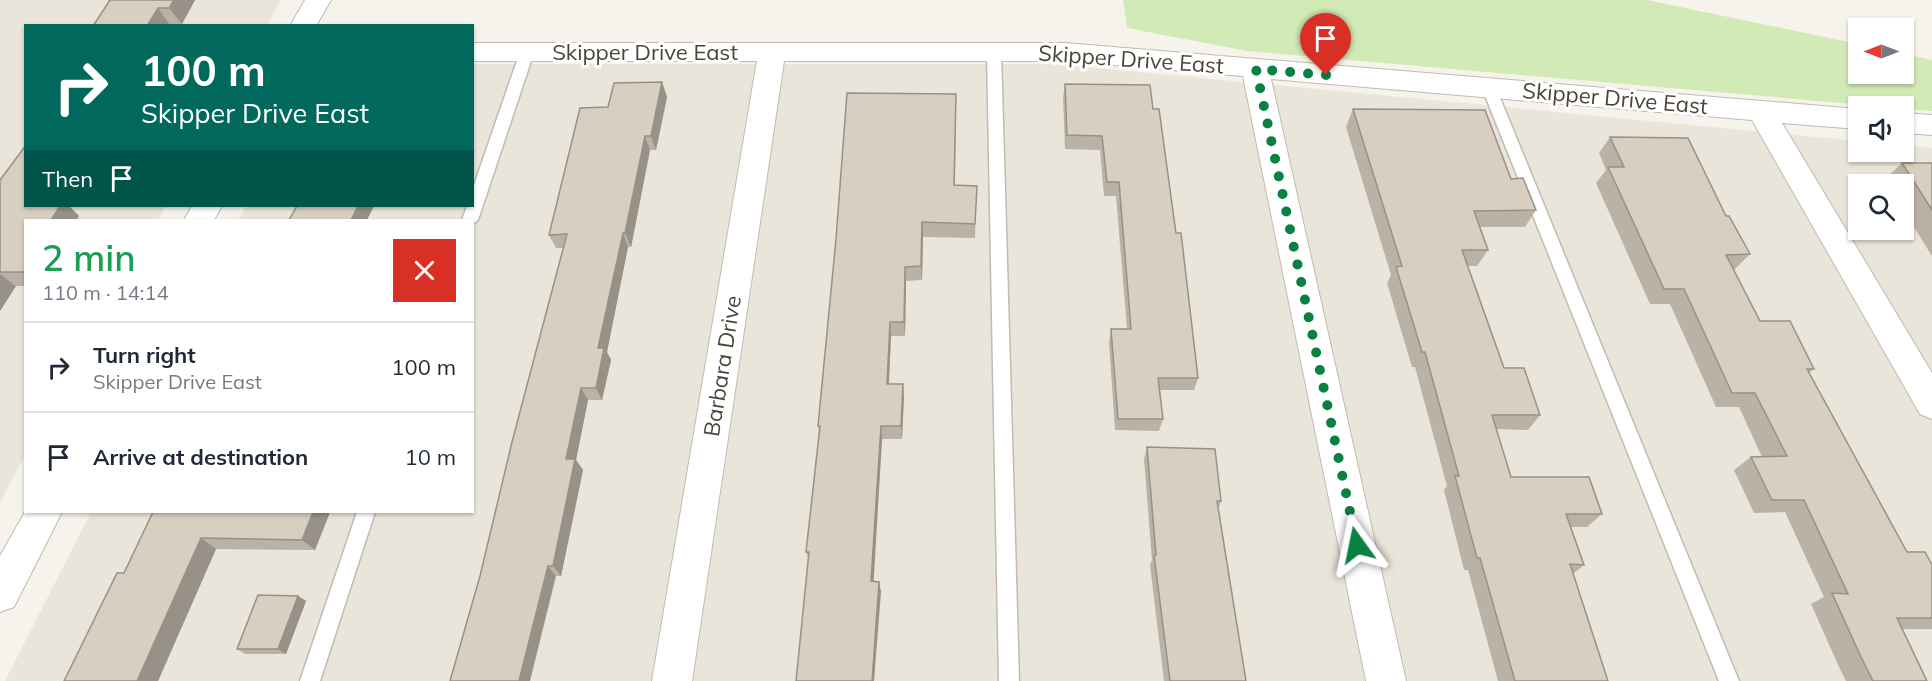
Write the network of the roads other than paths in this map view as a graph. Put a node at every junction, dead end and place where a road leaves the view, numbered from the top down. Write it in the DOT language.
graph roads {
  1 [pos="318,0"];
  2 [pos="304,24"];
  3 [pos="474,52"];
  4 [pos="527,52"];
  5 [pos="772,52"];
  6 [pos="994,52"];
  7 [pos="1256,69"];
  8 [pos="1489,88"];
  9 [pos="1761,111"];
  10 [pos="1848,118"];
  11 [pos="1914,124"];
  12 [pos="1932,125"];
  13 [pos="470,219"];
  14 [pos="1932,404"];
  15 [pos="43,513"];
  16 [pos="366,513"];
  17 [pos="0,594"];
  18 [pos="310,681"];
  19 [pos="672,681"];
  20 [pos="1009,681"];
  21 [pos="1386,681"];
  22 [pos="1729,681"];
  1 -- 2 [label="street"];
  3 -- 4 [label="street, Skipper Drive East"];
  4 -- 5 [label="street, Skipper Drive East"];
  4 -- 13 [label="lane"];
  5 -- 6 [label="street, Skipper Drive East"];
  5 -- 19 [label="street, Barbara Drive"];
  6 -- 7 [label="street, Skipper Drive East"];
  6 -- 20 [label="lane"];
  7 -- 8 [label="street, Skipper Drive East"];
  7 -- 21 [label="street"];
  8 -- 9 [label="street, Skipper Drive East"];
  8 -- 22 [label="lane"];
  9 -- 10 [label="street, Skipper Drive East"];
  9 -- 14 [label="street"];
  11 -- 12 [label="street"];
  15 -- 17 [label="street"];
  16 -- 18 [label="lane"];
}
